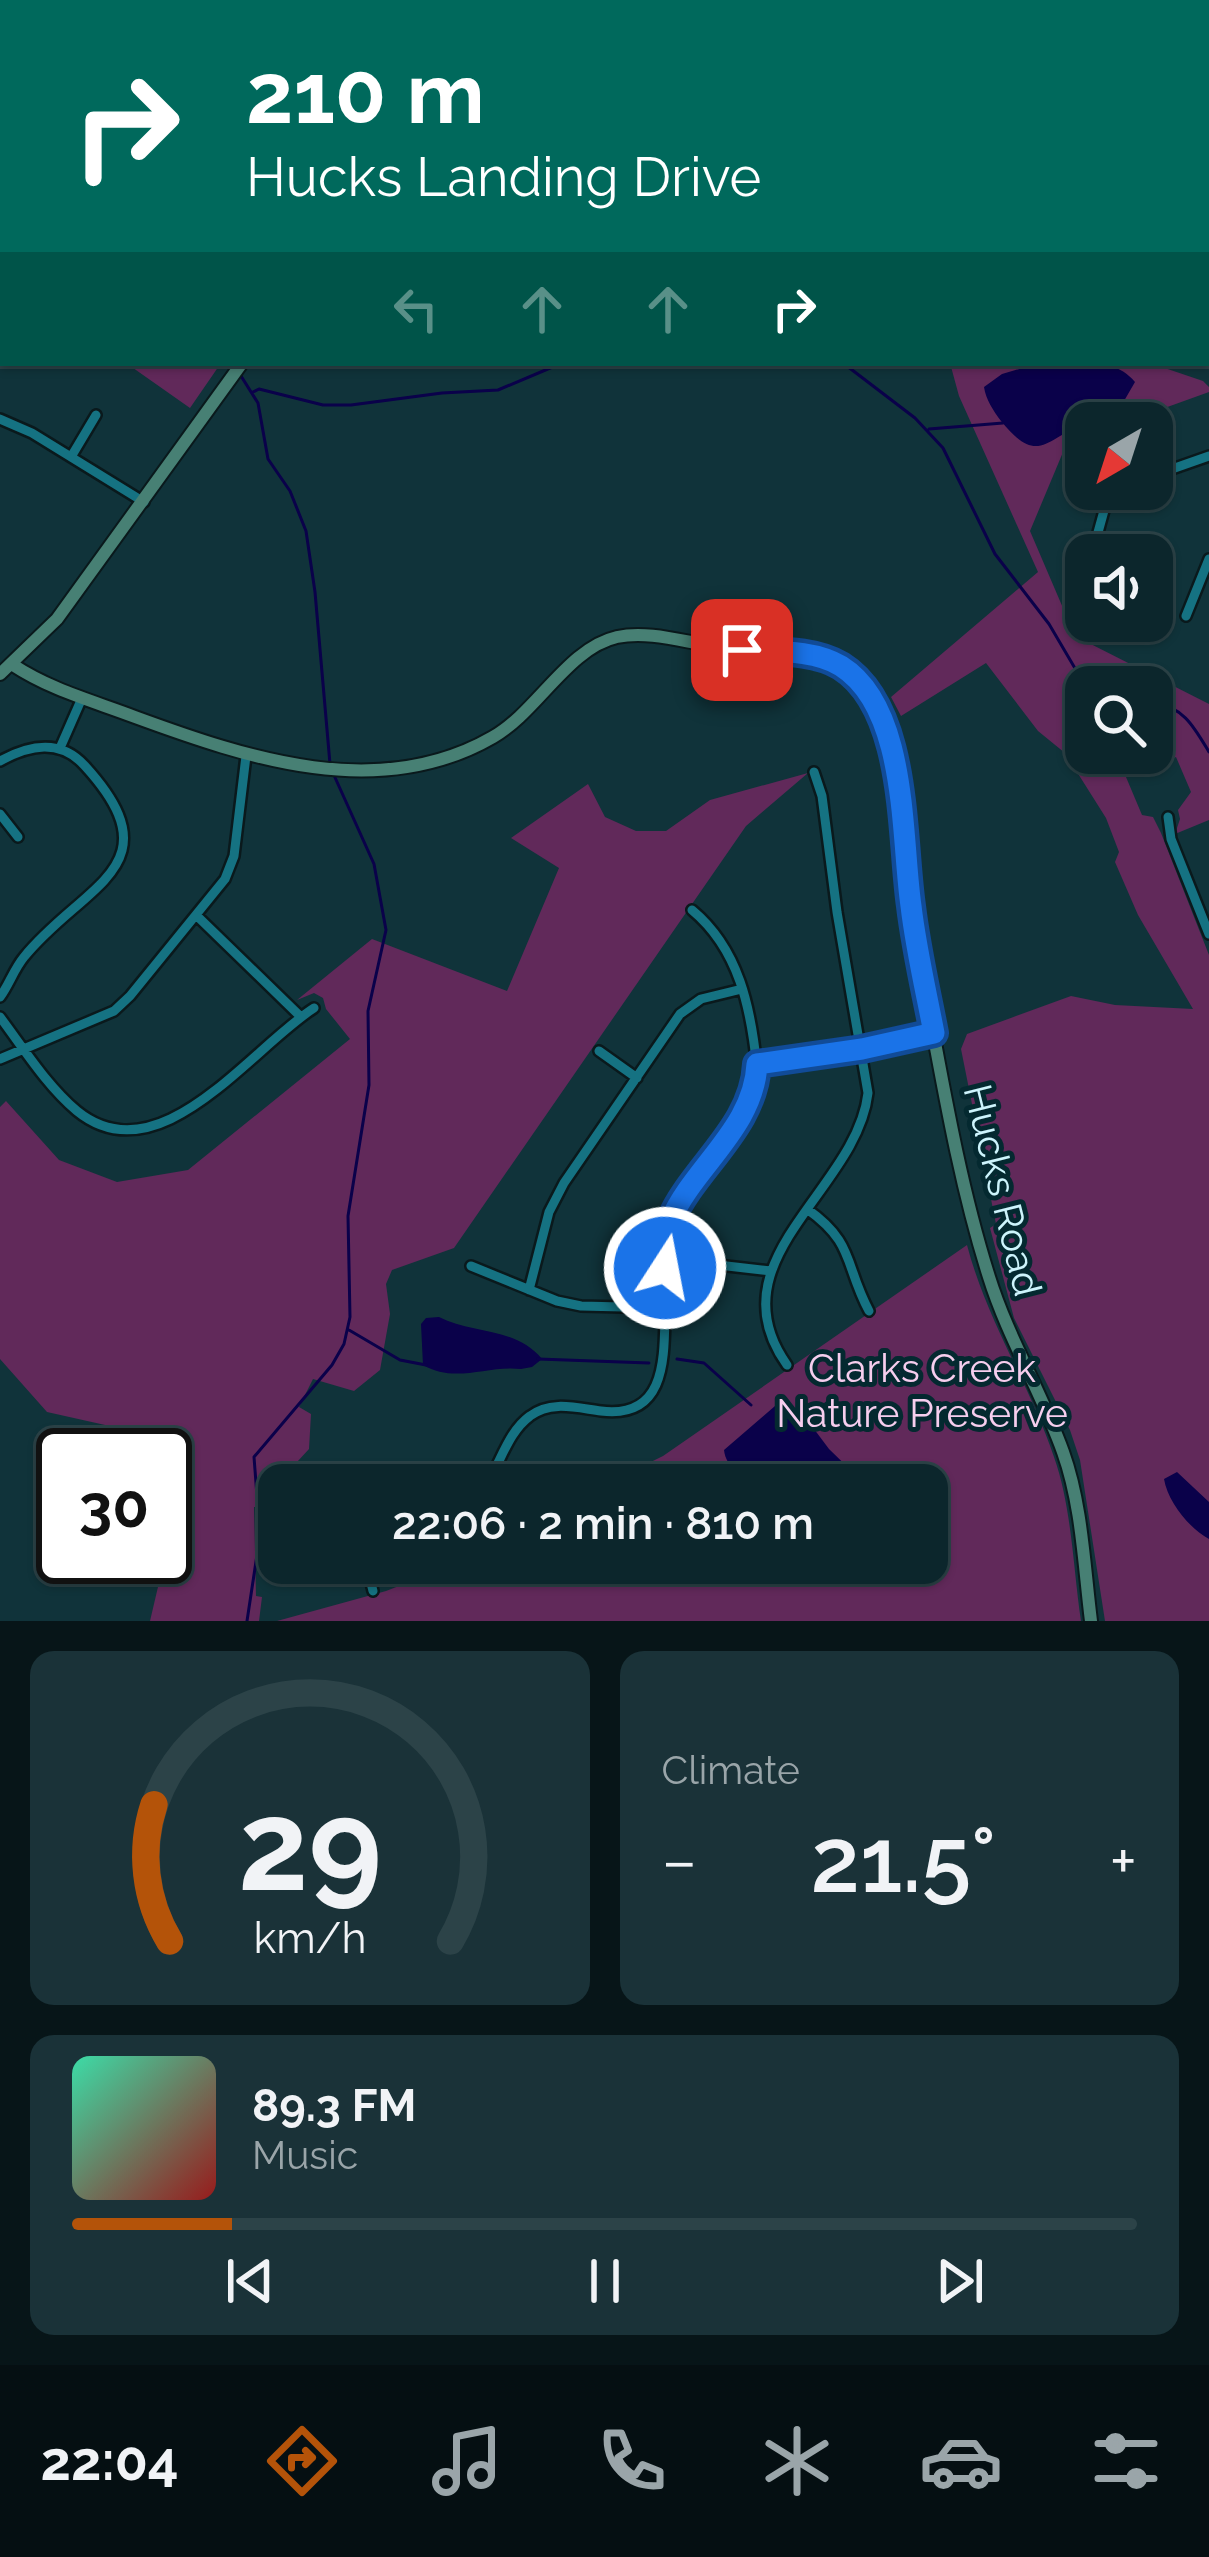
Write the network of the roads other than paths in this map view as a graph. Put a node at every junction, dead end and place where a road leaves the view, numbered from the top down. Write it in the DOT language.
graph roads {
  1 [pos="240,366"];
  2 [pos="96,415"];
  3 [pos="0,419"];
  4 [pos="1209,456"];
  5 [pos="70,457"];
  6 [pos="1173,469"];
  7 [pos="144,502"];
  8 [pos="1209,559"];
  9 [pos="1186,616"];
  10 [pos="13,665"];
  11 [pos="0,674"];
  12 [pos="82,698"];
  13 [pos="60,748"];
  14 [pos="246,756"];
  15 [pos="0,760"];
  16 [pos="814,772"];
  17 [pos="0,814"];
  18 [pos="1168,817"];
  19 [pos="18,837"];
  20 [pos="692,910"];
  21 [pos="196,915"];
  22 [pos="1209,934"];
  23 [pos="742,989"];
  24 [pos="0,998"];
  25 [pos="314,1008"];
  26 [pos="0,1017"];
  27 [pos="301,1017"];
  28 [pos="934,1033"];
  29 [pos="23,1049"];
  30 [pos="862,1049"];
  31 [pos="599,1051"];
  32 [pos="0,1059"];
  33 [pos="757,1064"];
  34 [pos="637,1078"];
  35 [pos="807,1210"];
  36 [pos="666,1258"];
  37 [pos="471,1266"];
  38 [pos="771,1270"];
  39 [pos="530,1290"];
  40 [pos="665,1308"];
  41 [pos="869,1311"];
  42 [pos="787,1365"];
  43 [pos="498,1464"];
  44 [pos="371,1584"];
  45 [pos="373,1591"];
  46 [pos="1091,1621"];
  1 -- 7 [label="main road"];
  2 -- 5 [label="street"];
  3 -- 5 [label="street"];
  4 -- 6 [label="street"];
  5 -- 7 [label="street"];
  7 -- 10 [label="main road"];
  8 -- 9 [label="street"];
  10 -- 11 [label="main road"];
  10 -- 12 [label="main road, Hucks Road"];
  12 -- 13 [label="street"];
  12 -- 14 [label="main road, Hucks Road"];
  13 -- 15 [label="street"];
  13 -- 24 [label="street"];
  14 -- 21 [label="street"];
  14 -- 28 [label="main road, Hucks Road"];
  16 -- 30 [label="street"];
  17 -- 19 [label="street"];
  18 -- 22 [label="street"];
  20 -- 23 [label="street"];
  21 -- 27 [label="street"];
  21 -- 29 [label="street"];
  23 -- 33 [label="street"];
  23 -- 34 [label="street"];
  25 -- 27 [label="street"];
  26 -- 29 [label="street"];
  27 -- 29 [label="street"];
  28 -- 30 [label="street"];
  28 -- 46 [label="main road, Hucks Road"];
  29 -- 32 [label="street"];
  30 -- 33 [label="street"];
  30 -- 35 [label="street"];
  31 -- 34 [label="street"];
  33 -- 36 [label="street"];
  34 -- 39 [label="street"];
  35 -- 38 [label="street"];
  35 -- 41 [label="street"];
  36 -- 38 [label="street"];
  36 -- 40 [label="street"];
  37 -- 39 [label="street"];
  38 -- 42 [label="street"];
  39 -- 40 [label="street"];
  40 -- 43 [label="street"];
  44 -- 45 [label="street"];
}
